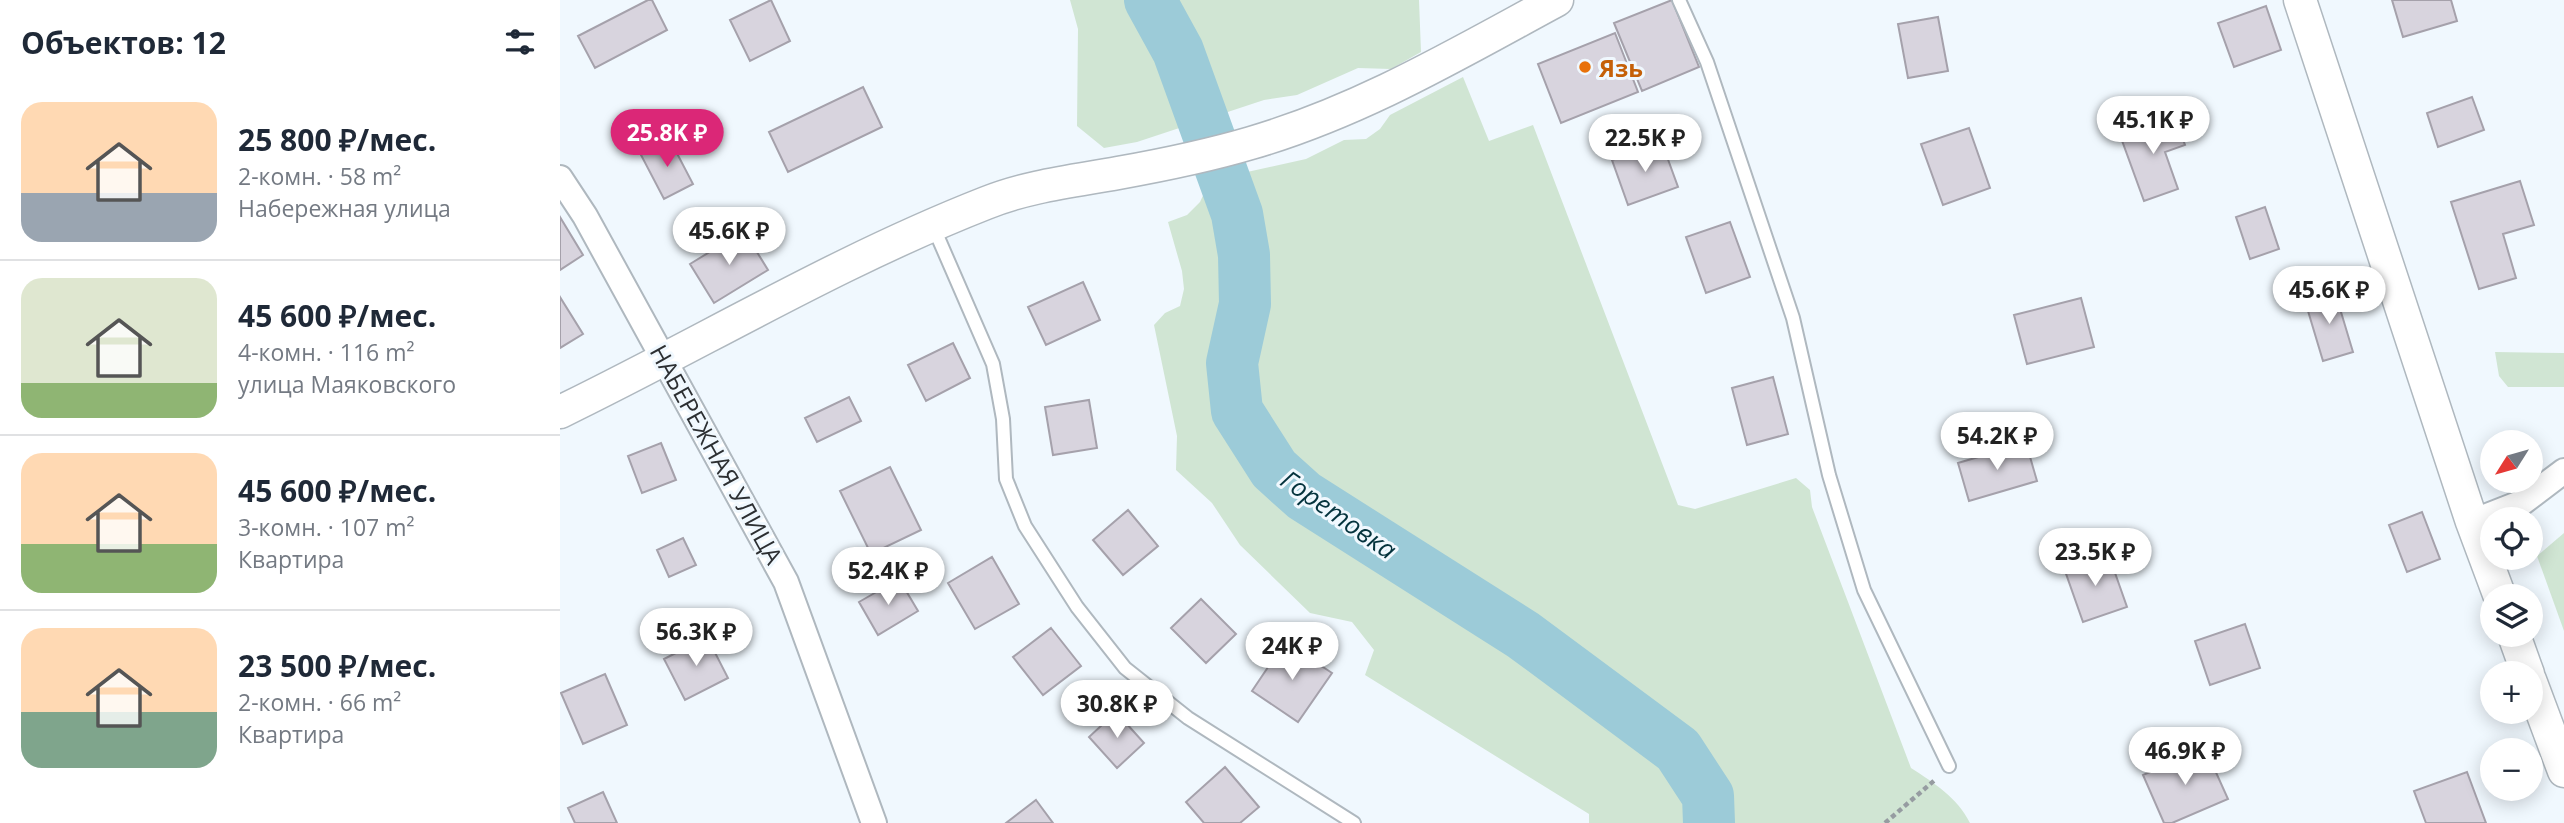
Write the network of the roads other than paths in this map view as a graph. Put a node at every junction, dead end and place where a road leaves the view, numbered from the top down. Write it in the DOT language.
graph roads {
  1 [pos="1557,0"];
  2 [pos="1679,0"];
  3 [pos="2300,0"];
  4 [pos="560,178"];
  5 [pos="933,225"];
  6 [pos="666,361"];
  7 [pos="560,412"];
  8 [pos="2564,471"];
  9 [pos="2472,522"];
  10 [pos="2495,584"];
  11 [pos="2543,715"];
  12 [pos="1949,766"];
  13 [pos="2564,771"];
  14 [pos="874,823"];
  15 [pos="1354,823"];
  1 -- 5 [label="street"];
  2 -- 12 [label="lane"];
  3 -- 9 [label="street"];
  4 -- 6 [label="street, НАБЕРЕЖНАЯ УЛИЦА"];
  5 -- 6 [label="street"];
  5 -- 15 [label="lane"];
  6 -- 7 [label="street"];
  6 -- 14 [label="street, НАБЕРЕЖНАЯ УЛИЦА"];
  8 -- 9 [label="street"];
  9 -- 10 [label="street"];
  11 -- 13 [label="street"];
}
